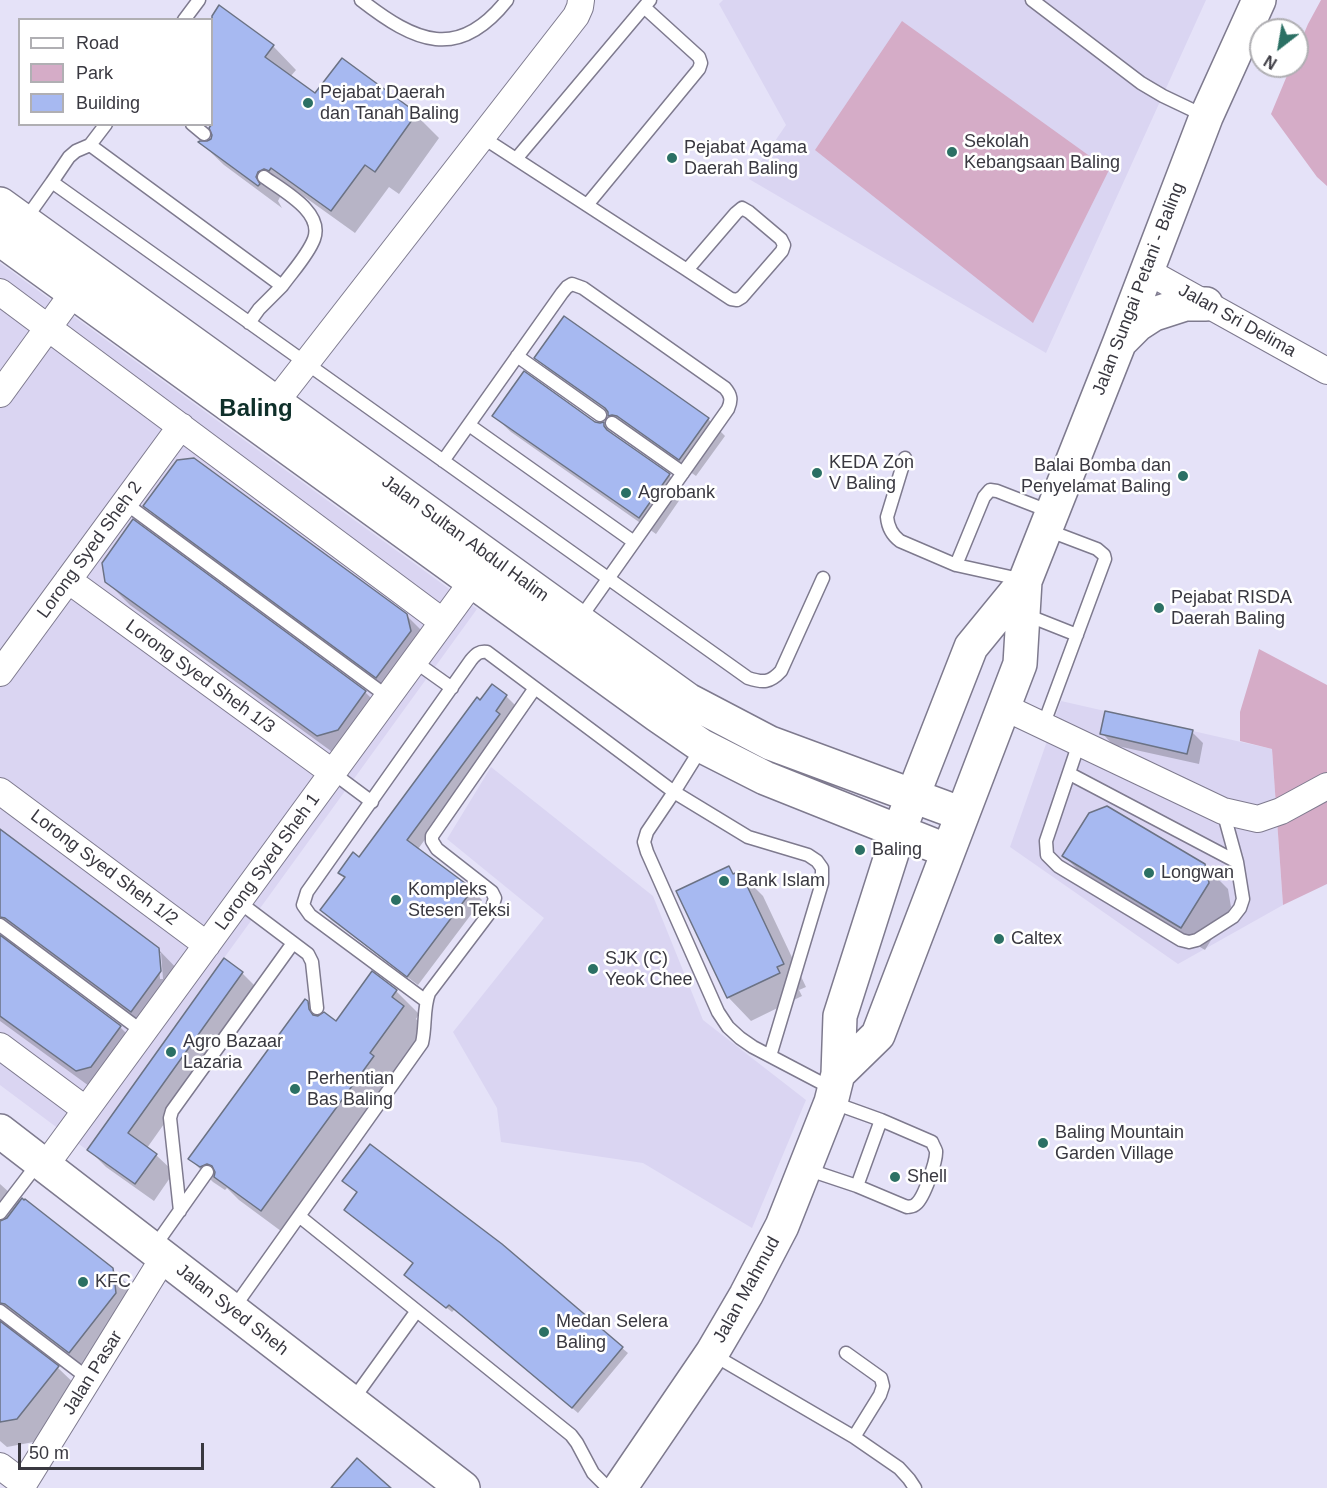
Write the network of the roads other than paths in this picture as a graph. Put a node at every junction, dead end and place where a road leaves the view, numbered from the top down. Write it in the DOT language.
graph roads {
  1 [pos="199,0"];
  2 [pos="362,0"];
  3 [pos="507,0"];
  4 [pos="581,0"];
  5 [pos="1032,0"];
  6 [pos="1259,0"];
  7 [pos="647,3"];
  8 [pos="186,18"];
  9 [pos="1206,117"];
  10 [pos="104,126"];
  11 [pos="194,126"];
  12 [pos="204,134"];
  13 [pos="482,137"];
  14 [pos="90,145"];
  15 [pos="516,159"];
  16 [pos="264,177"];
  17 [pos="52,182"];
  18 [pos="587,205"];
  19 [pos="8,221"];
  20 [pos="687,270"];
  21 [pos="1147,271"];
  22 [pos="282,286"];
  23 [pos="74,292"];
  24 [pos="4,304"];
  25 [pos="1206,304"];
  26 [pos="249,322"];
  27 [pos="48,328"];
  28 [pos="1119,344"];
  29 [pos="517,356"];
  30 [pos="306,363"];
  31 [pos="1327,371"];
  32 [pos="0,394"];
  33 [pos="275,403"];
  34 [pos="600,415"];
  35 [pos="612,423"];
  36 [pos="469,425"];
  37 [pos="181,426"];
  38 [pos="905,458"];
  39 [pos="443,461"];
  40 [pos="683,473"];
  41 [pos="125,502"];
  42 [pos="1048,521"];
  43 [pos="634,542"];
  44 [pos="956,565"];
  45 [pos="481,569"];
  46 [pos="609,578"];
  47 [pos="823,578"];
  48 [pos="68,580"];
  49 [pos="1024,580"];
  50 [pos="1023,613"];
  51 [pos="579,621"];
  52 [pos="443,622"];
  53 [pos="1077,635"];
  54 [pos="414,661"];
  55 [pos="0,673"];
  56 [pos="452,688"];
  57 [pos="535,688"];
  58 [pos="388,697"];
  59 [pos="1004,707"];
  60 [pos="1042,726"];
  61 [pos="1079,743"];
  62 [pos="702,746"];
  63 [pos="333,773"];
  64 [pos="1070,774"];
  65 [pos="1327,786"];
  66 [pos="0,791"];
  67 [pos="674,792"];
  68 [pos="913,797"];
  69 [pos="372,802"];
  70 [pos="1223,811"];
  71 [pos="850,812"];
  72 [pos="962,814"];
  73 [pos="899,831"];
  74 [pos="948,851"];
  75 [pos="1237,862"];
  76 [pos="239,902"];
  77 [pos="876,902"];
  78 [pos="0,925"];
  79 [pos="293,943"];
  80 [pos="207,945"];
  81 [pos="426,1001"];
  82 [pos="318,1008"];
  83 [pos="143,1032"];
  84 [pos="0,1046"];
  85 [pos="770,1056"];
  86 [pos="834,1089"];
  87 [pos="86,1110"];
  88 [pos="881,1120"];
  89 [pos="0,1131"];
  90 [pos="42,1164"];
  91 [pos="804,1169"];
  92 [pos="207,1172"];
  93 [pos="856,1186"];
  94 [pos="180,1211"];
  95 [pos="0,1213"];
  96 [pos="299,1216"];
  97 [pos="158,1253"];
  98 [pos="232,1310"];
  99 [pos="0,1311"];
  100 [pos="416,1312"];
  101 [pos="712,1353"];
  102 [pos="846,1353"];
  103 [pos="89,1379"];
  104 [pos="351,1402"];
  105 [pos="854,1437"];
  106 [pos="0,1466"];
  107 [pos="23,1486"];
  108 [pos="463,1488"];
  109 [pos="608,1488"];
  110 [pos="620,1488"];
  111 [pos="915,1488"];
  1 -- 8 [label="lane"];
  2 -- 3 [label="lane"];
  4 -- 13 [label="street"];
  5 -- 9 [label="lane"];
  6 -- 9 [label="main road, Jalan Sungai Petani - Baling"];
  7 -- 15 [label="lane"];
  7 -- 18 [label="lane"];
  9 -- 21 [label="main road, Jalan Sungai Petani - Baling"];
  10 -- 14 [label="lane"];
  11 -- 12 [label="lane"];
  13 -- 15 [label="lane"];
  13 -- 30 [label="street"];
  14 -- 17 [label="lane"];
  14 -- 22 [label="lane"];
  15 -- 18 [label="lane"];
  16 -- 22 [label="lane"];
  17 -- 19 [label="lane"];
  17 -- 26 [label="lane"];
  18 -- 20 [label="lane"];
  19 -- 23 [label="main road, Jalan Sultan Abdul Halim"];
  19 -- 33 [label="main road, Jalan Sultan Abdul Halim"];
  20 -- 20 [label="lane"];
  21 -- 25 [label="street, Jalan Sri Delima"];
  21 -- 28 [label="main road, Jalan Sungai Petani - Baling"];
  22 -- 26 [label="lane"];
  23 -- 27 [label="street"];
  23 -- 45 [label="main road, Jalan Sultan Abdul Halim"];
  24 -- 27 [label="street"];
  25 -- 28 [label="main road"];
  25 -- 31 [label="street, Jalan Sri Delima"];
  26 -- 30 [label="lane"];
  27 -- 32 [label="street"];
  27 -- 37 [label="street"];
  28 -- 42 [label="main road, Jalan Sungai Petani - Baling"];
  29 -- 34 [label="lane"];
  29 -- 36 [label="lane"];
  29 -- 40 [label="lane"];
  30 -- 33 [label="street"];
  30 -- 39 [label="lane"];
  33 -- 45 [label="main road, Jalan Sultan Abdul Halim"];
  35 -- 40 [label="lane"];
  36 -- 39 [label="lane"];
  36 -- 43 [label="lane"];
  37 -- 41 [label="street, Lorong Syed Sheh 2"];
  37 -- 52 [label="street"];
  38 -- 44 [label="lane"];
  39 -- 46 [label="lane"];
  40 -- 43 [label="lane"];
  41 -- 48 [label="street, Lorong Syed Sheh 2"];
  41 -- 58 [label="lane"];
  42 -- 44 [label="lane"];
  42 -- 49 [label="main road, Jalan Sungai Petani - Baling"];
  42 -- 53 [label="lane"];
  43 -- 46 [label="lane"];
  44 -- 49 [label="lane"];
  45 -- 51 [label="main road, Jalan Sultan Abdul Halim"];
  45 -- 52 [label="street, Lorong Syed Sheh 1"];
  45 -- 62 [label="main road, Jalan Sultan Abdul Halim"];
  46 -- 47 [label="lane"];
  46 -- 51 [label="lane"];
  48 -- 55 [label="street, Lorong Syed Sheh 2"];
  48 -- 63 [label="street, Lorong Syed Sheh 1/3"];
  49 -- 50 [label="main road, Jalan Sungai Petani - Baling"];
  49 -- 68 [label="main road, Jalan Sungai Petani - Baling"];
  50 -- 53 [label="lane"];
  50 -- 59 [label="main road, Jalan Sungai Petani - Baling"];
  51 -- 68 [label="main road, Jalan Sultan Abdul Halim"];
  52 -- 54 [label="street, Lorong Syed Sheh 1"];
  53 -- 60 [label="lane"];
  54 -- 56 [label="lane"];
  54 -- 58 [label="street, Lorong Syed Sheh 1"];
  56 -- 57 [label="lane"];
  56 -- 69 [label="lane"];
  57 -- 67 [label="lane"];
  57 -- 81 [label="lane"];
  58 -- 63 [label="street, Lorong Syed Sheh 1"];
  59 -- 60 [label="street"];
  59 -- 72 [label="main road, Jalan Sungai Petani - Baling"];
  60 -- 61 [label="street"];
  61 -- 64 [label="lane"];
  61 -- 70 [label="street"];
  62 -- 67 [label="lane"];
  62 -- 71 [label="main road, Jalan Sultan Abdul Halim"];
  63 -- 69 [label="lane"];
  63 -- 76 [label="street, Lorong Syed Sheh 1"];
  64 -- 75 [label="lane"];
  64 -- 75 [label="lane"];
  65 -- 70 [label="street"];
  66 -- 80 [label="street, Lorong Syed Sheh 1/2"];
  67 -- 85 [label="lane"];
  67 -- 85 [label="lane"];
  68 -- 72 [label="main road, Jalan Sultan Abdul Halim"];
  68 -- 73 [label="main road, Jalan Sungai Petani - Baling"];
  69 -- 81 [label="lane"];
  70 -- 75 [label="lane"];
  71 -- 73 [label="main road, Jalan Sultan Abdul Halim"];
  71 -- 77 [label="main road"];
  72 -- 74 [label="main road, Jalan Sungai Petani - Baling"];
  73 -- 74 [label="main road, Jalan Sultan Abdul Halim"];
  73 -- 77 [label="main road, Jalan Mahmud"];
  74 -- 86 [label="main road, Jalan Mahmud"];
  76 -- 79 [label="lane"];
  76 -- 80 [label="street, Lorong Syed Sheh 1"];
  77 -- 86 [label="main road, Jalan Mahmud"];
  78 -- 83 [label="lane"];
  79 -- 82 [label="lane"];
  79 -- 94 [label="lane"];
  80 -- 83 [label="street, Lorong Syed Sheh 1"];
  81 -- 96 [label="lane"];
  83 -- 87 [label="street, Lorong Syed Sheh 1"];
  84 -- 87 [label="street"];
  85 -- 86 [label="lane"];
  86 -- 88 [label="lane"];
  86 -- 91 [label="main road, Jalan Mahmud"];
  87 -- 90 [label="street, Lorong Syed Sheh 1"];
  88 -- 93 [label="lane"];
  88 -- 93 [label="lane"];
  89 -- 90 [label="main road, Jalan Syed Sheh"];
  90 -- 95 [label="lane"];
  90 -- 97 [label="main road, Jalan Syed Sheh"];
  91 -- 93 [label="lane"];
  91 -- 101 [label="main road, Jalan Mahmud"];
  92 -- 94 [label="lane"];
  94 -- 97 [label="lane"];
  96 -- 98 [label="lane"];
  96 -- 100 [label="lane"];
  97 -- 98 [label="main road, Jalan Syed Sheh"];
  97 -- 103 [label="street, Jalan Pasar"];
  98 -- 104 [label="main road, Jalan Syed Sheh"];
  99 -- 103 [label="lane"];
  100 -- 104 [label="lane"];
  100 -- 109 [label="lane"];
  101 -- 105 [label="lane"];
  101 -- 110 [label="main road, Jalan Mahmud"];
  102 -- 105 [label="lane"];
  103 -- 107 [label="street, Jalan Pasar"];
  104 -- 108 [label="main road, Jalan Syed Sheh"];
  105 -- 111 [label="lane"];
  106 -- 107 [label="street"];
}
